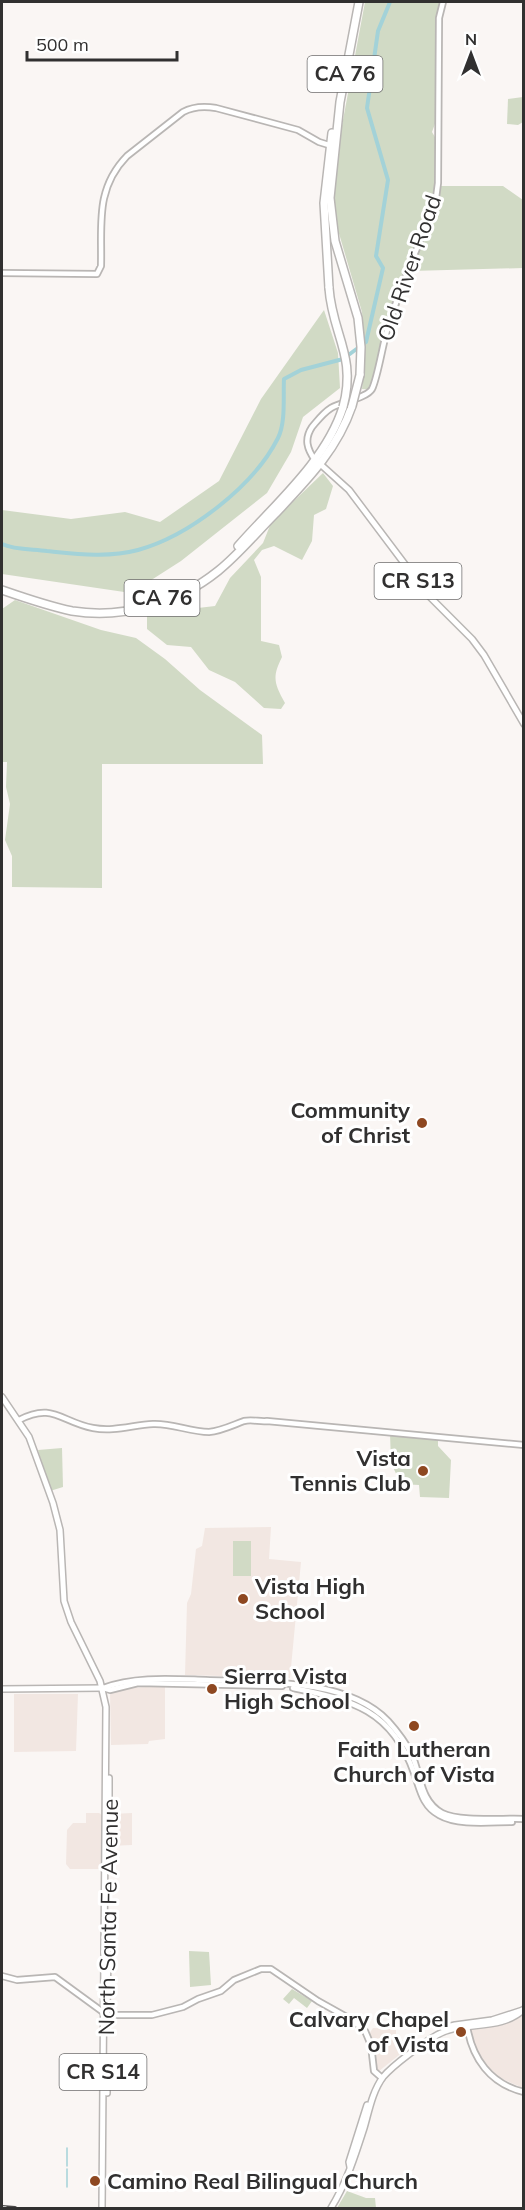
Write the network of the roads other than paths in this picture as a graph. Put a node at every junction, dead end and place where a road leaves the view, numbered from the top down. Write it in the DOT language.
graph roads {
  1 [pos="357,2"];
  2 [pos="443,2"];
  3 [pos="332,146"];
  4 [pos="2,273"];
  5 [pos="318,462"];
  6 [pos="2,588"];
  7 [pos="524,724"];
  8 [pos="2,1396"];
  9 [pos="19,1420"];
  10 [pos="524,1445"];
  11 [pos="103,1688"];
  12 [pos="2,1689"];
  13 [pos="107,1755"];
  14 [pos="105,1771"];
  15 [pos="109,1781"];
  16 [pos="524,1821"];
  17 [pos="2,1976"];
  18 [pos="523,2010"];
  19 [pos="105,2014"];
  20 [pos="467,2025"];
  21 [pos="428,2037"];
  22 [pos="417,2050"];
  23 [pos="381,2077"];
  24 [pos="524,2091"];
  25 [pos="103,2112"];
  26 [pos="364,2114"];
  27 [pos="106,2126"];
  28 [pos="364,2128"];
  29 [pos="350,2167"];
  30 [pos="104,2208"];
  31 [pos="331,2208"];
  1 -- 3 [label="highway, CA 76"];
  2 -- 5 [label="main road, Old River Road"];
  3 -- 4 [label="main road"];
  3 -- 5 [label="highway, CA 76, bridge"];
  3 -- 5 [label="highway, CA 76, bridge"];
  5 -- 6 [label="highway, CA 76"];
  5 -- 7 [label="main road, CR S13"];
  8 -- 9 [label="main road, North Santa Fe Avenue / CR S14"];
  9 -- 10 [label="main road"];
  9 -- 11 [label="main road, North Santa Fe Avenue / CR S14"];
  11 -- 12 [label="main road"];
  11 -- 13 [label="main road, North Santa Fe Avenue / CR S14"];
  11 -- 16 [label="main road"];
  13 -- 14 [label="main road, North Santa Fe Avenue / CR S14"];
  13 -- 15 [label="main road, North Santa Fe Avenue / CR S14"];
  14 -- 15 [label="main road"];
  14 -- 19 [label="main road, North Santa Fe Avenue / CR S14"];
  15 -- 19 [label="main road, North Santa Fe Avenue / CR S14"];
  17 -- 19 [label="main road"];
  18 -- 20 [label="main road"];
  19 -- 23 [label="main road"];
  19 -- 25 [label="main road, North Santa Fe Avenue / CR S14"];
  19 -- 27 [label="main road, North Santa Fe Avenue / CR S14"];
  20 -- 21 [label="main road"];
  20 -- 22 [label="main road"];
  20 -- 24 [label="main road"];
  21 -- 22 [label="main road"];
  21 -- 23 [label="main road"];
  22 -- 23 [label="main road"];
  23 -- 26 [label="main road"];
  23 -- 28 [label="main road"];
  25 -- 27 [label="main road"];
  25 -- 30 [label="main road, North Santa Fe Avenue / CR S14"];
  26 -- 28 [label="main road"];
  26 -- 29 [label="main road"];
  27 -- 30 [label="main road, North Santa Fe Avenue / CR S14"];
  28 -- 29 [label="main road"];
  29 -- 31 [label="main road"];
}
